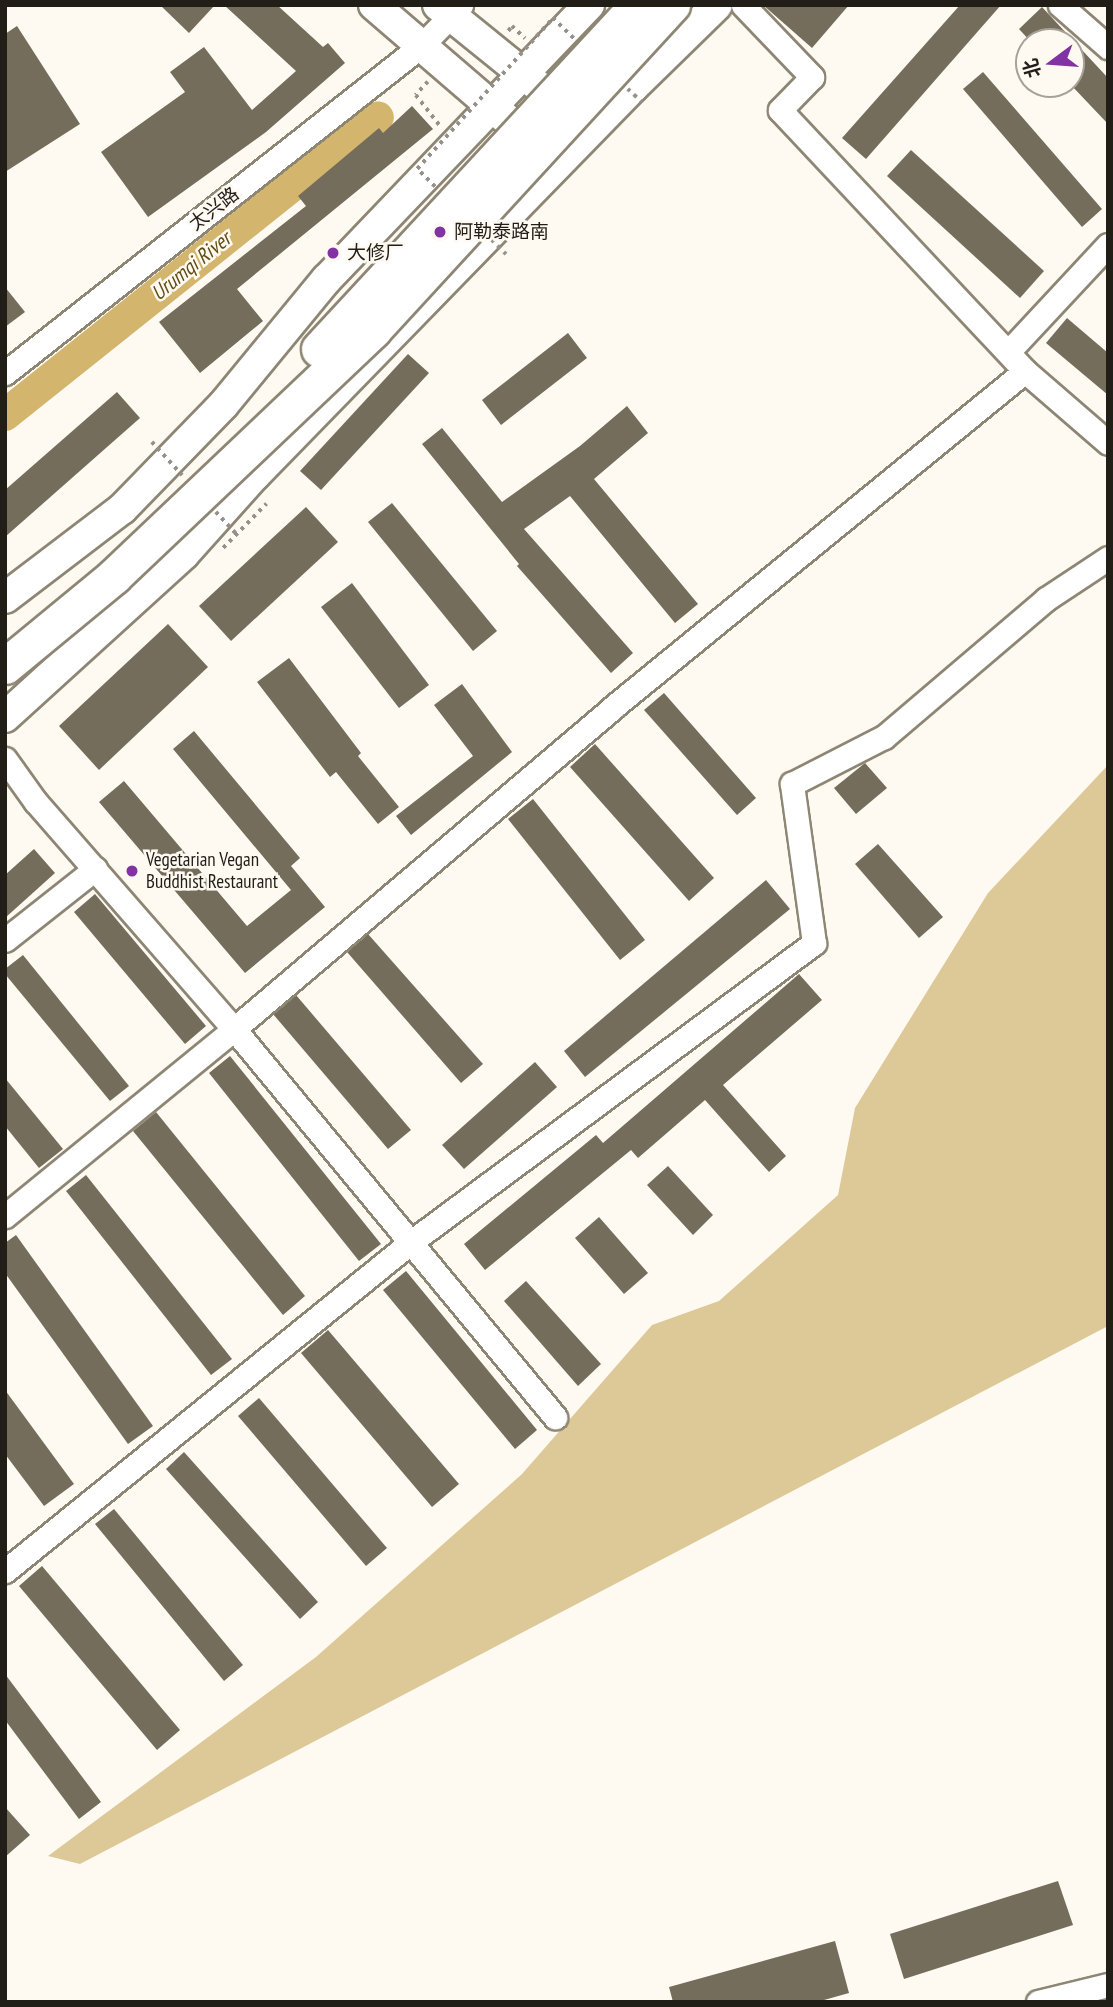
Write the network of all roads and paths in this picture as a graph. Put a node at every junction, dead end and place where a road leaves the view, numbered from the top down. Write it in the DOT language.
graph roads {
  1 [pos="374,5"];
  2 [pos="589,5"];
  3 [pos="638,5"];
  4 [pos="672,5"];
  5 [pos="717,5"];
  6 [pos="743,5"];
  7 [pos="1060,5"];
  8 [pos="450,9"];
  9 [pos="512,26"];
  10 [pos="531,43"];
  11 [pos="422,45"];
  12 [pos="1108,47"];
  13 [pos="523,74"];
  14 [pos="416,94"];
  15 [pos="494,107"];
  16 [pos="591,132"];
  17 [pos="448,135"];
  18 [pos="558,167"];
  19 [pos="1108,245"];
  20 [pos="1009,351"];
  21 [pos="1025,371"];
  22 [pos="5,373"];
  23 [pos="1108,443"];
  24 [pos="266,504"];
  25 [pos="218,552"];
  26 [pos="1108,558"];
  27 [pos="5,598"];
  28 [pos="5,637"];
  29 [pos="5,666"];
  30 [pos="5,717"];
  31 [pos="5,759"];
  32 [pos="95,869"];
  33 [pos="5,940"];
  34 [pos="234,1029"];
  35 [pos="5,1216"];
  36 [pos="411,1242"];
  37 [pos="555,1417"];
  38 [pos="5,1571"];
  39 [pos="1108,1985"];
  40 [pos="1038,2002"];
  1 -- 11 [label="main road"];
  2 -- 13 [label="main road"];
  3 -- 28 [label="highway, bridge"];
  4 -- 29 [label="highway, bridge"];
  5 -- 16 [label="main road"];
  6 -- 20 [label="street"];
  7 -- 12 [label="street"];
  8 -- 11 [label="street, 太兴路"];
  8 -- 13 [label="main road"];
  9 -- 10 [label="path"];
  11 -- 15 [label="main road"];
  11 -- 22 [label="street, 太兴路"];
  13 -- 15 [label="main road"];
  13 -- 16 [label="main road"];
  14 -- 17 [label="path"];
  15 -- 18 [label="main road"];
  15 -- 27 [label="main road"];
  16 -- 18 [label="main road"];
  18 -- 30 [label="main road"];
  19 -- 20 [label="street"];
  20 -- 21 [label="street"];
  21 -- 23 [label="street"];
  21 -- 34 [label="street"];
  24 -- 25 [label="path"];
  26 -- 36 [label="street"];
  31 -- 32 [label="street"];
  32 -- 33 [label="street"];
  32 -- 34 [label="street"];
  34 -- 35 [label="street"];
  34 -- 36 [label="street"];
  36 -- 37 [label="street"];
  36 -- 38 [label="street"];
  39 -- 40 [label="street"];
}
